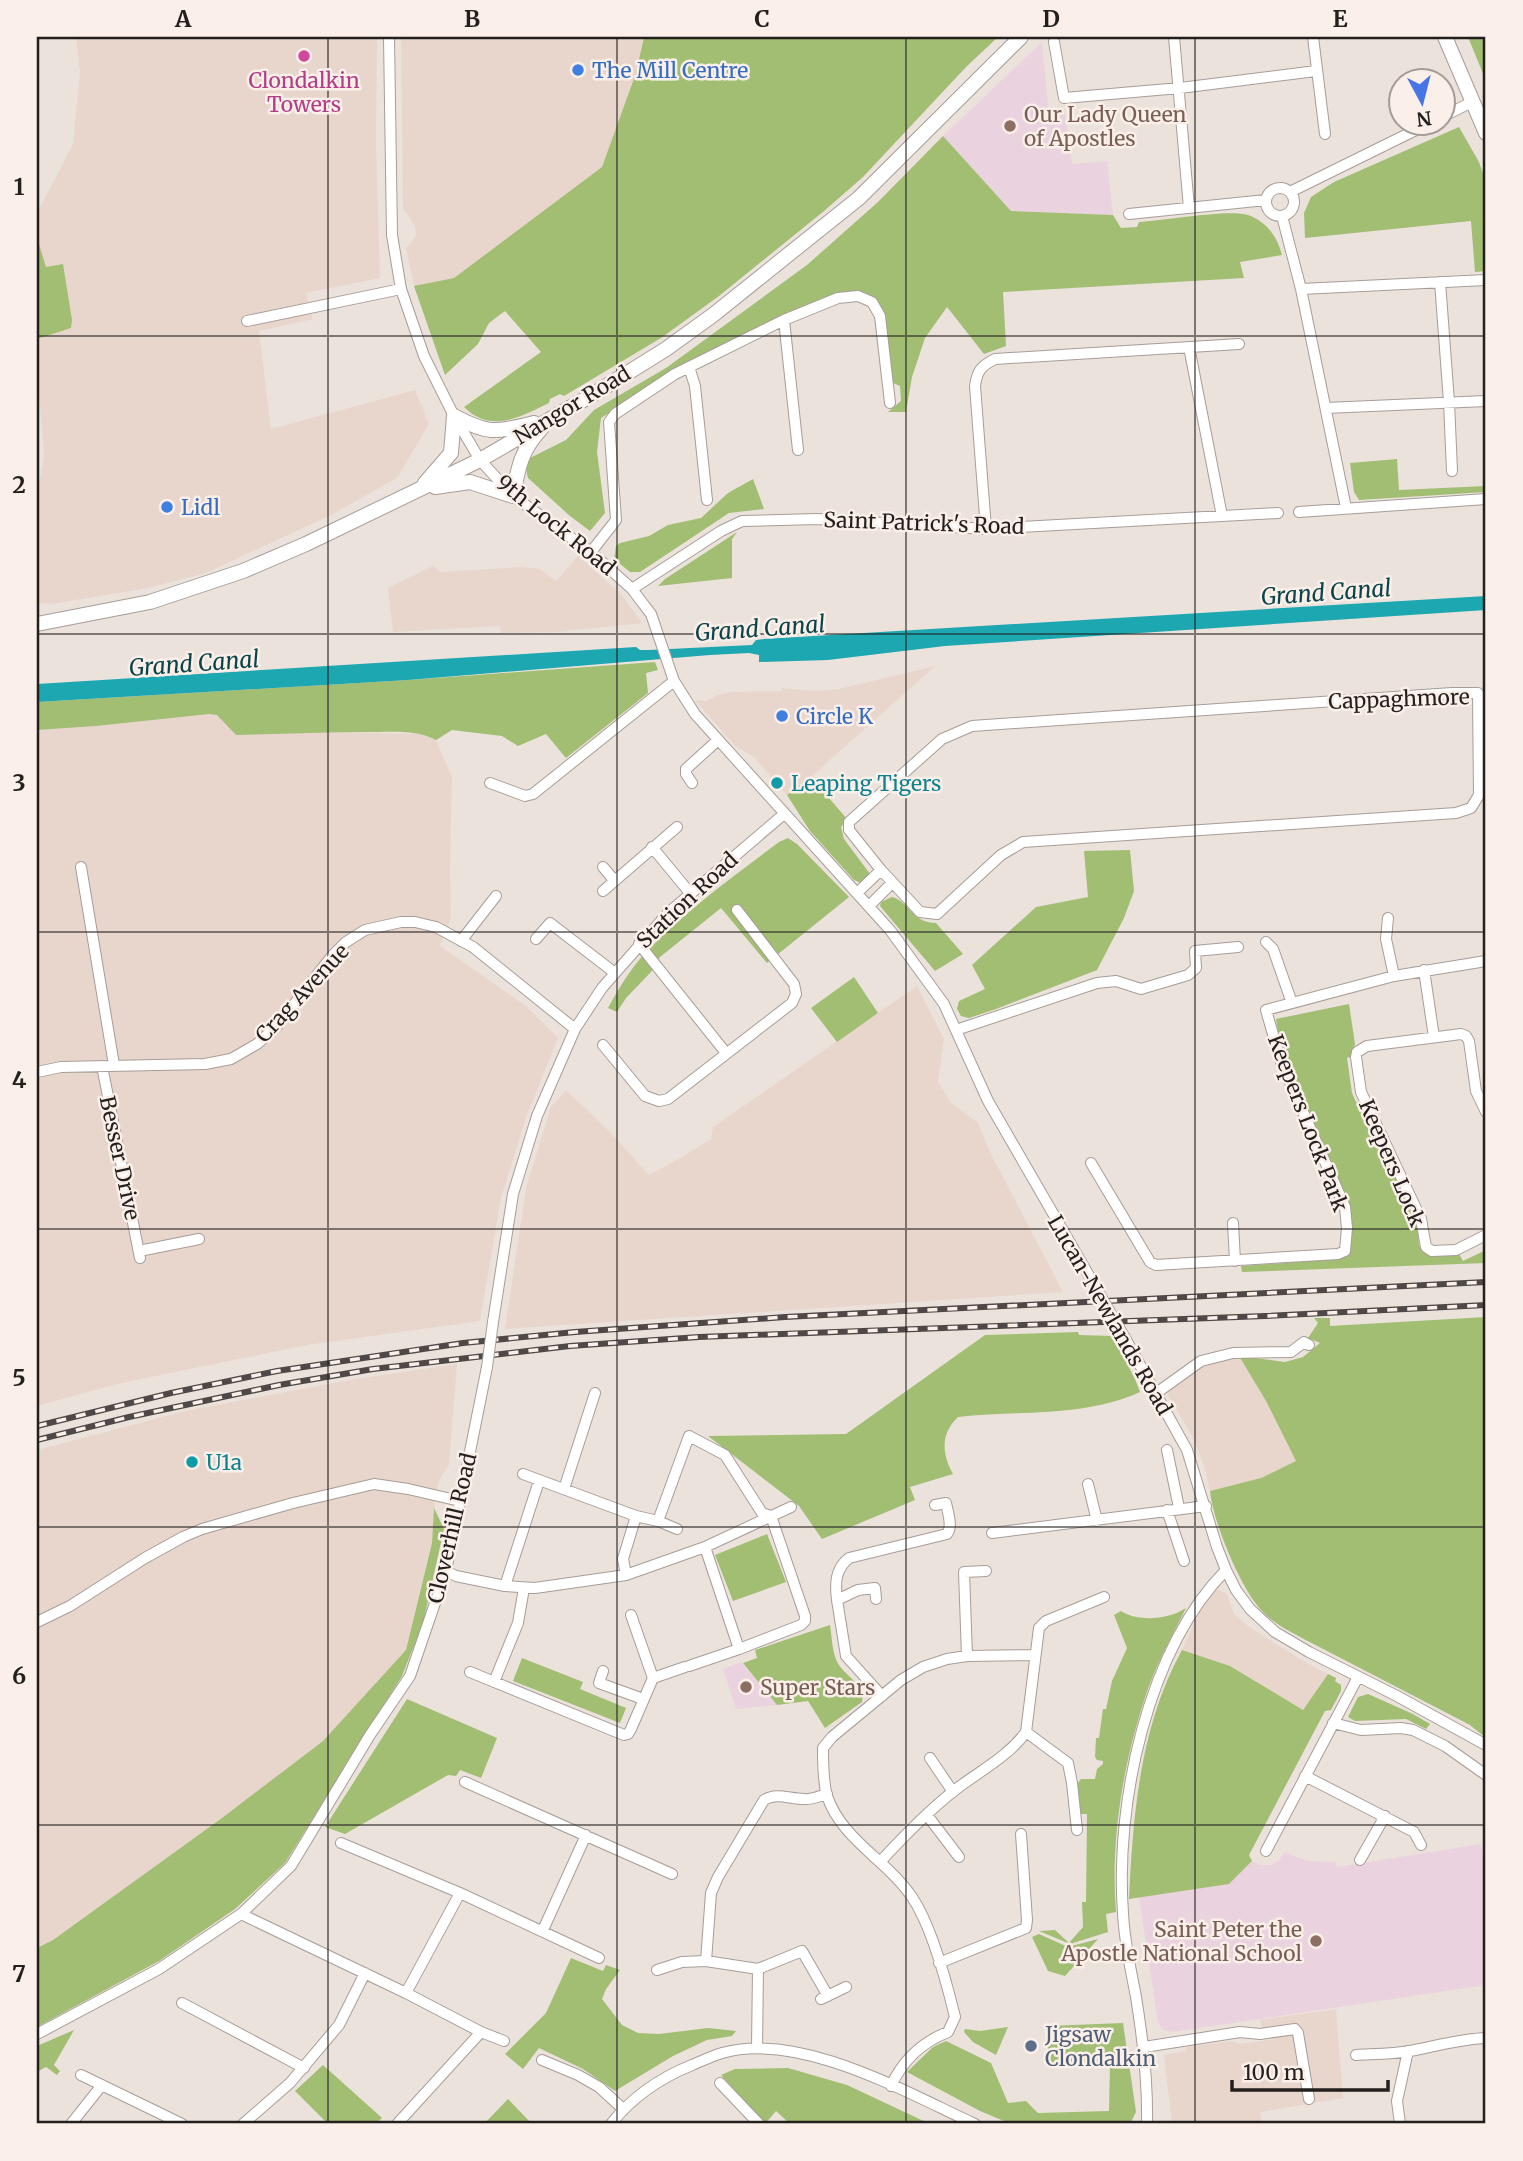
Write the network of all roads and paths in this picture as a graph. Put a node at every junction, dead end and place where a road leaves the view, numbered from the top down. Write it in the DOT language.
graph roads {
  1 [pos="389,37"];
  2 [pos="1021,37"];
  3 [pos="1174,37"];
  4 [pos="1313,37"];
  5 [pos="1445,37"];
  6 [pos="1054,42"];
  7 [pos="1316,71"];
  8 [pos="1180,88"];
  9 [pos="1474,101"];
  10 [pos="1456,110"];
  11 [pos="1486,133"];
  12 [pos="1325,134"];
  13 [pos="1404,136"];
  14 [pos="1290,192"];
  15 [pos="1266,201"];
  16 [pos="1189,208"];
  17 [pos="1129,214"];
  18 [pos="1282,216"];
  19 [pos="1486,280"];
  20 [pos="1440,282"];
  21 [pos="401,289"];
  22 [pos="1300,289"];
  23 [pos="247,320"];
  24 [pos="784,320"];
  25 [pos="1240,344"];
  26 [pos="1189,347"];
  27 [pos="689,367"];
  28 [pos="1486,401"];
  29 [pos="1449,402"];
  30 [pos="890,403"];
  31 [pos="1326,408"];
  32 [pos="454,416"];
  33 [pos="550,419"];
  34 [pos="798,450"];
  35 [pos="480,460"];
  36 [pos="1452,471"];
  37 [pos="419,489"];
  38 [pos="513,496"];
  39 [pos="1486,499"];
  40 [pos="707,500"];
  41 [pos="1346,508"];
  42 [pos="1299,512"];
  43 [pos="1278,513"];
  44 [pos="1222,516"];
  45 [pos="986,529"];
  46 [pos="592,552"];
  47 [pos="632,589"];
  48 [pos="37,624"];
  49 [pos="674,681"];
  50 [pos="1482,693"];
  51 [pos="718,740"];
  52 [pos="490,783"];
  53 [pos="692,783"];
  54 [pos="784,814"];
  55 [pos="677,827"];
  56 [pos="652,847"];
  57 [pos="81,867"];
  58 [pos="603,867"];
  59 [pos="881,870"];
  60 [pos="614,880"];
  61 [pos="892,883"];
  62 [pos="603,891"];
  63 [pos="690,893"];
  64 [pos="857,893"];
  65 [pos="496,896"];
  66 [pos="869,906"];
  67 [pos="737,910"];
  68 [pos="1388,918"];
  69 [pos="536,939"];
  70 [pos="461,941"];
  71 [pos="1266,942"];
  72 [pos="639,943"];
  73 [pos="1238,947"];
  74 [pos="1486,961"];
  75 [pos="1424,970"];
  76 [pos="615,973"];
  77 [pos="1394,976"];
  78 [pos="1292,1003"];
  79 [pos="575,1029"];
  80 [pos="956,1030"];
  81 [pos="1434,1037"];
  82 [pos="603,1045"];
  83 [pos="726,1053"];
  84 [pos="114,1065"];
  85 [pos="102,1066"];
  86 [pos="37,1072"];
  87 [pos="1486,1112"];
  88 [pos="1091,1163"];
  89 [pos="1233,1223"];
  90 [pos="1486,1235"];
  91 [pos="199,1239"];
  92 [pos="1235,1261"];
  93 [pos="1309,1345"];
  94 [pos="596,1393"];
  95 [pos="1155,1394"];
  96 [pos="1167,1450"];
  97 [pos="523,1474"];
  98 [pos="539,1481"];
  99 [pos="1088,1484"];
  100 [pos="564,1489"];
  101 [pos="460,1501"];
  102 [pos="935,1506"];
  103 [pos="1206,1506"];
  104 [pos="791,1507"];
  105 [pos="1179,1508"];
  106 [pos="1167,1510"];
  107 [pos="636,1516"];
  108 [pos="771,1516"];
  109 [pos="658,1521"];
  110 [pos="1097,1521"];
  111 [pos="677,1530"];
  112 [pos="992,1533"];
  113 [pos="705,1547"];
  114 [pos="1184,1561"];
  115 [pos="1226,1570"];
  116 [pos="446,1571"];
  117 [pos="986,1571"];
  118 [pos="626,1575"];
  119 [pos="505,1586"];
  120 [pos="524,1588"];
  121 [pos="1104,1597"];
  122 [pos="837,1600"];
  123 [pos="876,1600"];
  124 [pos="631,1615"];
  125 [pos="37,1622"];
  126 [pos="739,1649"];
  127 [pos="1034,1655"];
  128 [pos="967,1656"];
  129 [pos="603,1671"];
  130 [pos="470,1672"];
  131 [pos="1358,1677"];
  132 [pos="653,1678"];
  133 [pos="494,1682"];
  134 [pos="882,1696"];
  135 [pos="643,1699"];
  136 [pos="1333,1723"];
  137 [pos="1026,1732"];
  138 [pos="1486,1745"];
  139 [pos="930,1758"];
  140 [pos="1486,1775"];
  141 [pos="1305,1776"];
  142 [pos="465,1782"];
  143 [pos="953,1792"];
  144 [pos="827,1794"];
  145 [pos="927,1815"];
  146 [pos="1385,1816"];
  147 [pos="1077,1830"];
  148 [pos="1021,1834"];
  149 [pos="586,1835"];
  150 [pos="341,1843"];
  151 [pos="1421,1845"];
  152 [pos="1266,1851"];
  153 [pos="959,1857"];
  154 [pos="1360,1860"];
  155 [pos="880,1862"];
  156 [pos="673,1874"];
  157 [pos="460,1893"];
  158 [pos="241,1914"];
  159 [pos="543,1930"];
  160 [pos="599,1958"];
  161 [pos="706,1961"];
  162 [pos="939,1963"];
  163 [pos="657,1969"];
  164 [pos="758,1969"];
  165 [pos="365,1973"];
  166 [pos="845,1987"];
  167 [pos="406,1993"];
  168 [pos="182,2003"];
  169 [pos="481,2032"];
  170 [pos="37,2034"];
  171 [pos="1486,2038"];
  172 [pos="504,2041"];
  173 [pos="1144,2047"];
  174 [pos="757,2049"];
  175 [pos="1408,2051"];
  176 [pos="1356,2055"];
  177 [pos="542,2060"];
  178 [pos="304,2068"];
  179 [pos="81,2075"];
  180 [pos="720,2083"];
  181 [pos="102,2085"];
  182 [pos="891,2086"];
  183 [pos="1309,2099"];
  184 [pos="623,2109"];
  185 [pos="71,2124"];
  186 [pos="182,2124"];
  187 [pos="243,2124"];
  188 [pos="397,2124"];
  189 [pos="611,2124"];
  190 [pos="759,2124"];
  191 [pos="975,2124"];
  192 [pos="1147,2124"];
  193 [pos="1399,2124"];
  1 -- 21 [label="street, 9th Lock Road"];
  2 -- 33 [label="main road, Nangor Road"];
  3 -- 8 [label="street"];
  4 -- 7 [label="street"];
  5 -- 9 [label="main road"];
  6 -- 8 [label="street"];
  7 -- 8 [label="street"];
  7 -- 12 [label="street"];
  8 -- 16 [label="street"];
  9 -- 10 [label="street"];
  9 -- 11 [label="main road"];
  13 -- 14 [label="street"];
  14 -- 15 [label="street"];
  14 -- 18 [label="street"];
  15 -- 16 [label="street"];
  15 -- 18 [label="street"];
  16 -- 17 [label="street"];
  18 -- 22 [label="street"];
  19 -- 20 [label="street"];
  20 -- 22 [label="street"];
  20 -- 29 [label="street"];
  21 -- 23 [label="street"];
  21 -- 32 [label="street, 9th Lock Road"];
  22 -- 31 [label="street"];
  24 -- 27 [label="street"];
  24 -- 30 [label="street"];
  24 -- 34 [label="street"];
  25 -- 26 [label="street"];
  26 -- 44 [label="street"];
  26 -- 45 [label="street"];
  27 -- 40 [label="street"];
  27 -- 46 [label="street"];
  28 -- 29 [label="street"];
  29 -- 31 [label="street"];
  29 -- 36 [label="street"];
  31 -- 41 [label="street"];
  32 -- 33 [label="main road"];
  32 -- 35 [label="street, 9th Lock Road"];
  32 -- 37 [label="main road"];
  33 -- 35 [label="main road, Nangor Road"];
  33 -- 38 [label="main road"];
  35 -- 37 [label="main road, Nangor Road"];
  35 -- 38 [label="street, 9th Lock Road"];
  37 -- 38 [label="main road"];
  37 -- 48 [label="main road, Nangor Road"];
  38 -- 46 [label="street, 9th Lock Road"];
  39 -- 41 [label="street"];
  41 -- 42 [label="street"];
  43 -- 44 [label="street, Saint Patrick's Road"];
  44 -- 45 [label="street, Saint Patrick's Road"];
  45 -- 47 [label="street, Saint Patrick's Road"];
  46 -- 47 [label="street, 9th Lock Road"];
  47 -- 49 [label="street, 9th Lock Road"];
  49 -- 51 [label="street, 9th Lock Road"];
  49 -- 52 [label="street"];
  50 -- 59 [label="street, Cappaghmore"];
  50 -- 61 [label="street, Cappaghmore"];
  51 -- 53 [label="street"];
  51 -- 54 [label="street, 9th Lock Road"];
  54 -- 63 [label="street, Station Road"];
  54 -- 64 [label="street, Lucan-Newlands Road"];
  55 -- 56 [label="street"];
  56 -- 60 [label="street"];
  56 -- 63 [label="street"];
  57 -- 84 [label="street"];
  58 -- 60 [label="street"];
  59 -- 61 [label="street, Cappaghmore"];
  59 -- 64 [label="street"];
  60 -- 62 [label="street"];
  61 -- 66 [label="street"];
  63 -- 72 [label="street, Station Road"];
  64 -- 66 [label="street, Lucan-Newlands Road"];
  65 -- 70 [label="street"];
  66 -- 80 [label="street, Lucan-Newlands Road"];
  67 -- 83 [label="street"];
  68 -- 77 [label="street"];
  69 -- 76 [label="street"];
  70 -- 79 [label="street, Crag Avenue"];
  70 -- 84 [label="street, Crag Avenue"];
  71 -- 78 [label="street"];
  72 -- 76 [label="street, Station Road"];
  72 -- 83 [label="street"];
  73 -- 80 [label="street"];
  74 -- 75 [label="street"];
  75 -- 77 [label="street"];
  75 -- 81 [label="street"];
  76 -- 79 [label="street, Station Road"];
  77 -- 78 [label="street"];
  78 -- 92 [label="street, Keepers Lock Park"];
  79 -- 101 [label="street, Cloverhill Road, bridge"];
  80 -- 95 [label="street, Lucan-Newlands Road, bridge"];
  81 -- 87 [label="street, Keepers Lock"];
  81 -- 90 [label="street, Keepers Lock"];
  82 -- 83 [label="street"];
  84 -- 85 [label="street, Crag Avenue"];
  85 -- 86 [label="street, Crag Avenue"];
  85 -- 91 [label="street, Besser Drive"];
  88 -- 92 [label="street, Keepers Lock Park"];
  89 -- 92 [label="street"];
  93 -- 95 [label="street"];
  94 -- 100 [label="street"];
  95 -- 103 [label="street, Lucan-Newlands Road"];
  96 -- 105 [label="street"];
  97 -- 98 [label="street"];
  98 -- 100 [label="street"];
  98 -- 119 [label="street"];
  99 -- 110 [label="street"];
  100 -- 107 [label="street"];
  101 -- 116 [label="street, Cloverhill Road"];
  101 -- 125 [label="street"];
  102 -- 122 [label="street"];
  103 -- 105 [label="street"];
  103 -- 115 [label="street, Lucan-Newlands Road"];
  104 -- 108 [label="street"];
  105 -- 106 [label="street"];
  106 -- 110 [label="street"];
  106 -- 114 [label="street"];
  107 -- 109 [label="street"];
  107 -- 118 [label="street"];
  108 -- 109 [label="street"];
  108 -- 113 [label="street"];
  108 -- 126 [label="street"];
  109 -- 111 [label="street"];
  110 -- 112 [label="street"];
  113 -- 118 [label="street"];
  113 -- 126 [label="street"];
  115 -- 131 [label="street, Lucan-Newlands Road"];
  115 -- 173 [label="street"];
  116 -- 119 [label="street"];
  116 -- 158 [label="street, Cloverhill Road"];
  117 -- 128 [label="street"];
  118 -- 120 [label="street"];
  119 -- 120 [label="street"];
  120 -- 133 [label="street"];
  121 -- 127 [label="street"];
  122 -- 123 [label="street"];
  122 -- 134 [label="street"];
  124 -- 132 [label="street"];
  126 -- 132 [label="street"];
  127 -- 128 [label="street"];
  127 -- 137 [label="street"];
  128 -- 134 [label="street"];
  129 -- 135 [label="street"];
  130 -- 133 [label="street"];
  131 -- 136 [label="street"];
  131 -- 138 [label="street, Lucan-Newlands Road"];
  132 -- 135 [label="street"];
  133 -- 135 [label="street"];
  134 -- 144 [label="street"];
  136 -- 140 [label="street"];
  136 -- 141 [label="street"];
  137 -- 143 [label="street"];
  137 -- 147 [label="street"];
  139 -- 143 [label="street"];
  141 -- 146 [label="street"];
  141 -- 152 [label="street"];
  142 -- 149 [label="street"];
  143 -- 145 [label="street"];
  144 -- 155 [label="street"];
  144 -- 161 [label="street"];
  145 -- 153 [label="street"];
  145 -- 155 [label="street"];
  146 -- 151 [label="street"];
  146 -- 154 [label="street"];
  148 -- 162 [label="street"];
  149 -- 156 [label="street"];
  149 -- 159 [label="street"];
  150 -- 157 [label="street"];
  155 -- 162 [label="street"];
  157 -- 159 [label="street"];
  157 -- 167 [label="street"];
  158 -- 165 [label="street"];
  158 -- 170 [label="street, Cloverhill Road"];
  159 -- 160 [label="street"];
  161 -- 163 [label="street"];
  161 -- 164 [label="street"];
  162 -- 182 [label="street"];
  164 -- 166 [label="street"];
  164 -- 174 [label="street"];
  165 -- 167 [label="street"];
  165 -- 178 [label="street"];
  167 -- 169 [label="street"];
  168 -- 178 [label="street"];
  169 -- 172 [label="street"];
  169 -- 188 [label="street"];
  171 -- 175 [label="street"];
  173 -- 183 [label="street"];
  173 -- 192 [label="street"];
  174 -- 182 [label="street"];
  174 -- 184 [label="street"];
  175 -- 176 [label="street"];
  175 -- 193 [label="street"];
  177 -- 184 [label="street"];
  178 -- 187 [label="street"];
  179 -- 181 [label="street"];
  180 -- 190 [label="street"];
  181 -- 185 [label="street"];
  181 -- 186 [label="street"];
  182 -- 191 [label="street"];
  184 -- 189 [label="street"];
}
